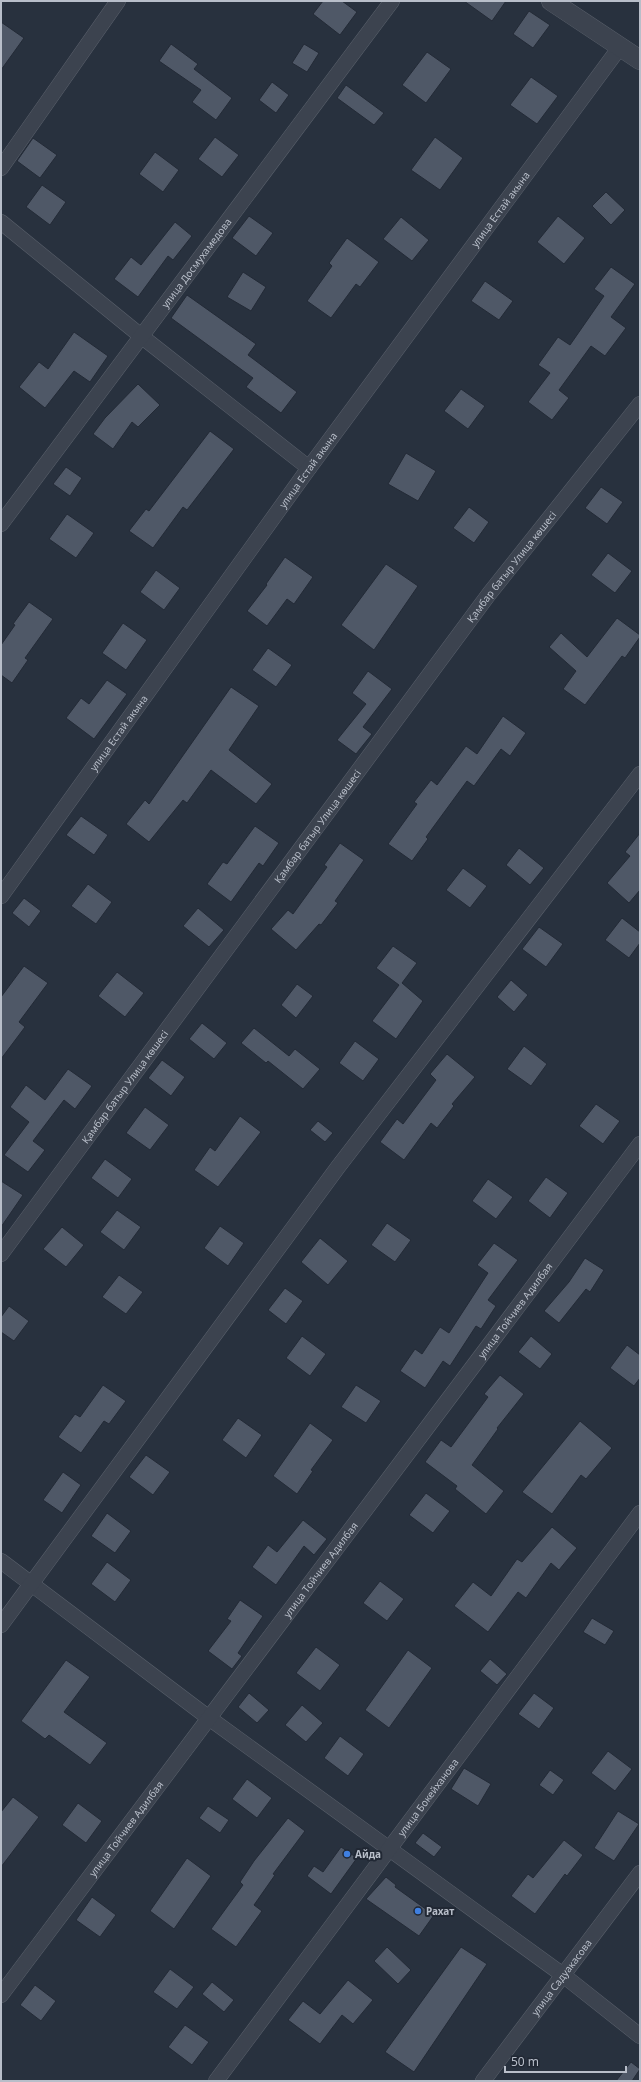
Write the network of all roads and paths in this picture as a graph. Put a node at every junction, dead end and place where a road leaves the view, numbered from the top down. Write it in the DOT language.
graph roads {
  1 [pos="118,1"];
  2 [pos="392,1"];
  3 [pos="551,1"];
  4 [pos="620,47"];
  5 [pos="640,60"];
  6 [pos="1,168"];
  7 [pos="1,222"];
  8 [pos="141,336"];
  9 [pos="640,404"];
  10 [pos="310,468"];
  11 [pos="1,524"];
  12 [pos="640,774"];
  13 [pos="1,896"];
  14 [pos="640,1144"];
  15 [pos="1,1254"];
  16 [pos="640,1513"];
  17 [pos="1,1561"];
  18 [pos="32,1584"];
  19 [pos="1,1626"];
  20 [pos="209,1718"];
  21 [pos="390,1850"];
  22 [pos="640,1873"];
  23 [pos="563,1975"];
  24 [pos="1,1995"];
  25 [pos="640,2036"];
  26 [pos="216,2081"];
  27 [pos="483,2081"];
  1 -- 6 [label="street"];
  2 -- 8 [label="street, улица Досмухамедова"];
  3 -- 4 [label="street"];
  4 -- 5 [label="street"];
  4 -- 10 [label="street, улица Естай акына"];
  7 -- 8 [label="street"];
  8 -- 10 [label="street"];
  8 -- 11 [label="street, улица Досмухамедова"];
  9 -- 15 [label="street, Қамбар батыр Улица көшесі"];
  10 -- 13 [label="street, улица Естай акына"];
  12 -- 18 [label="street"];
  14 -- 20 [label="street, улица Тойчиев Адилбая"];
  16 -- 21 [label="street, улица Бокейханова"];
  17 -- 18 [label="street"];
  18 -- 19 [label="street"];
  18 -- 20 [label="street"];
  20 -- 21 [label="street"];
  20 -- 24 [label="street, улица Тойчиев Адилбая"];
  21 -- 23 [label="street"];
  21 -- 26 [label="street, улица Бокейханова"];
  22 -- 23 [label="street, улица Садуакасова"];
  23 -- 25 [label="street"];
  23 -- 27 [label="street, улица Садуакасова"];
}
